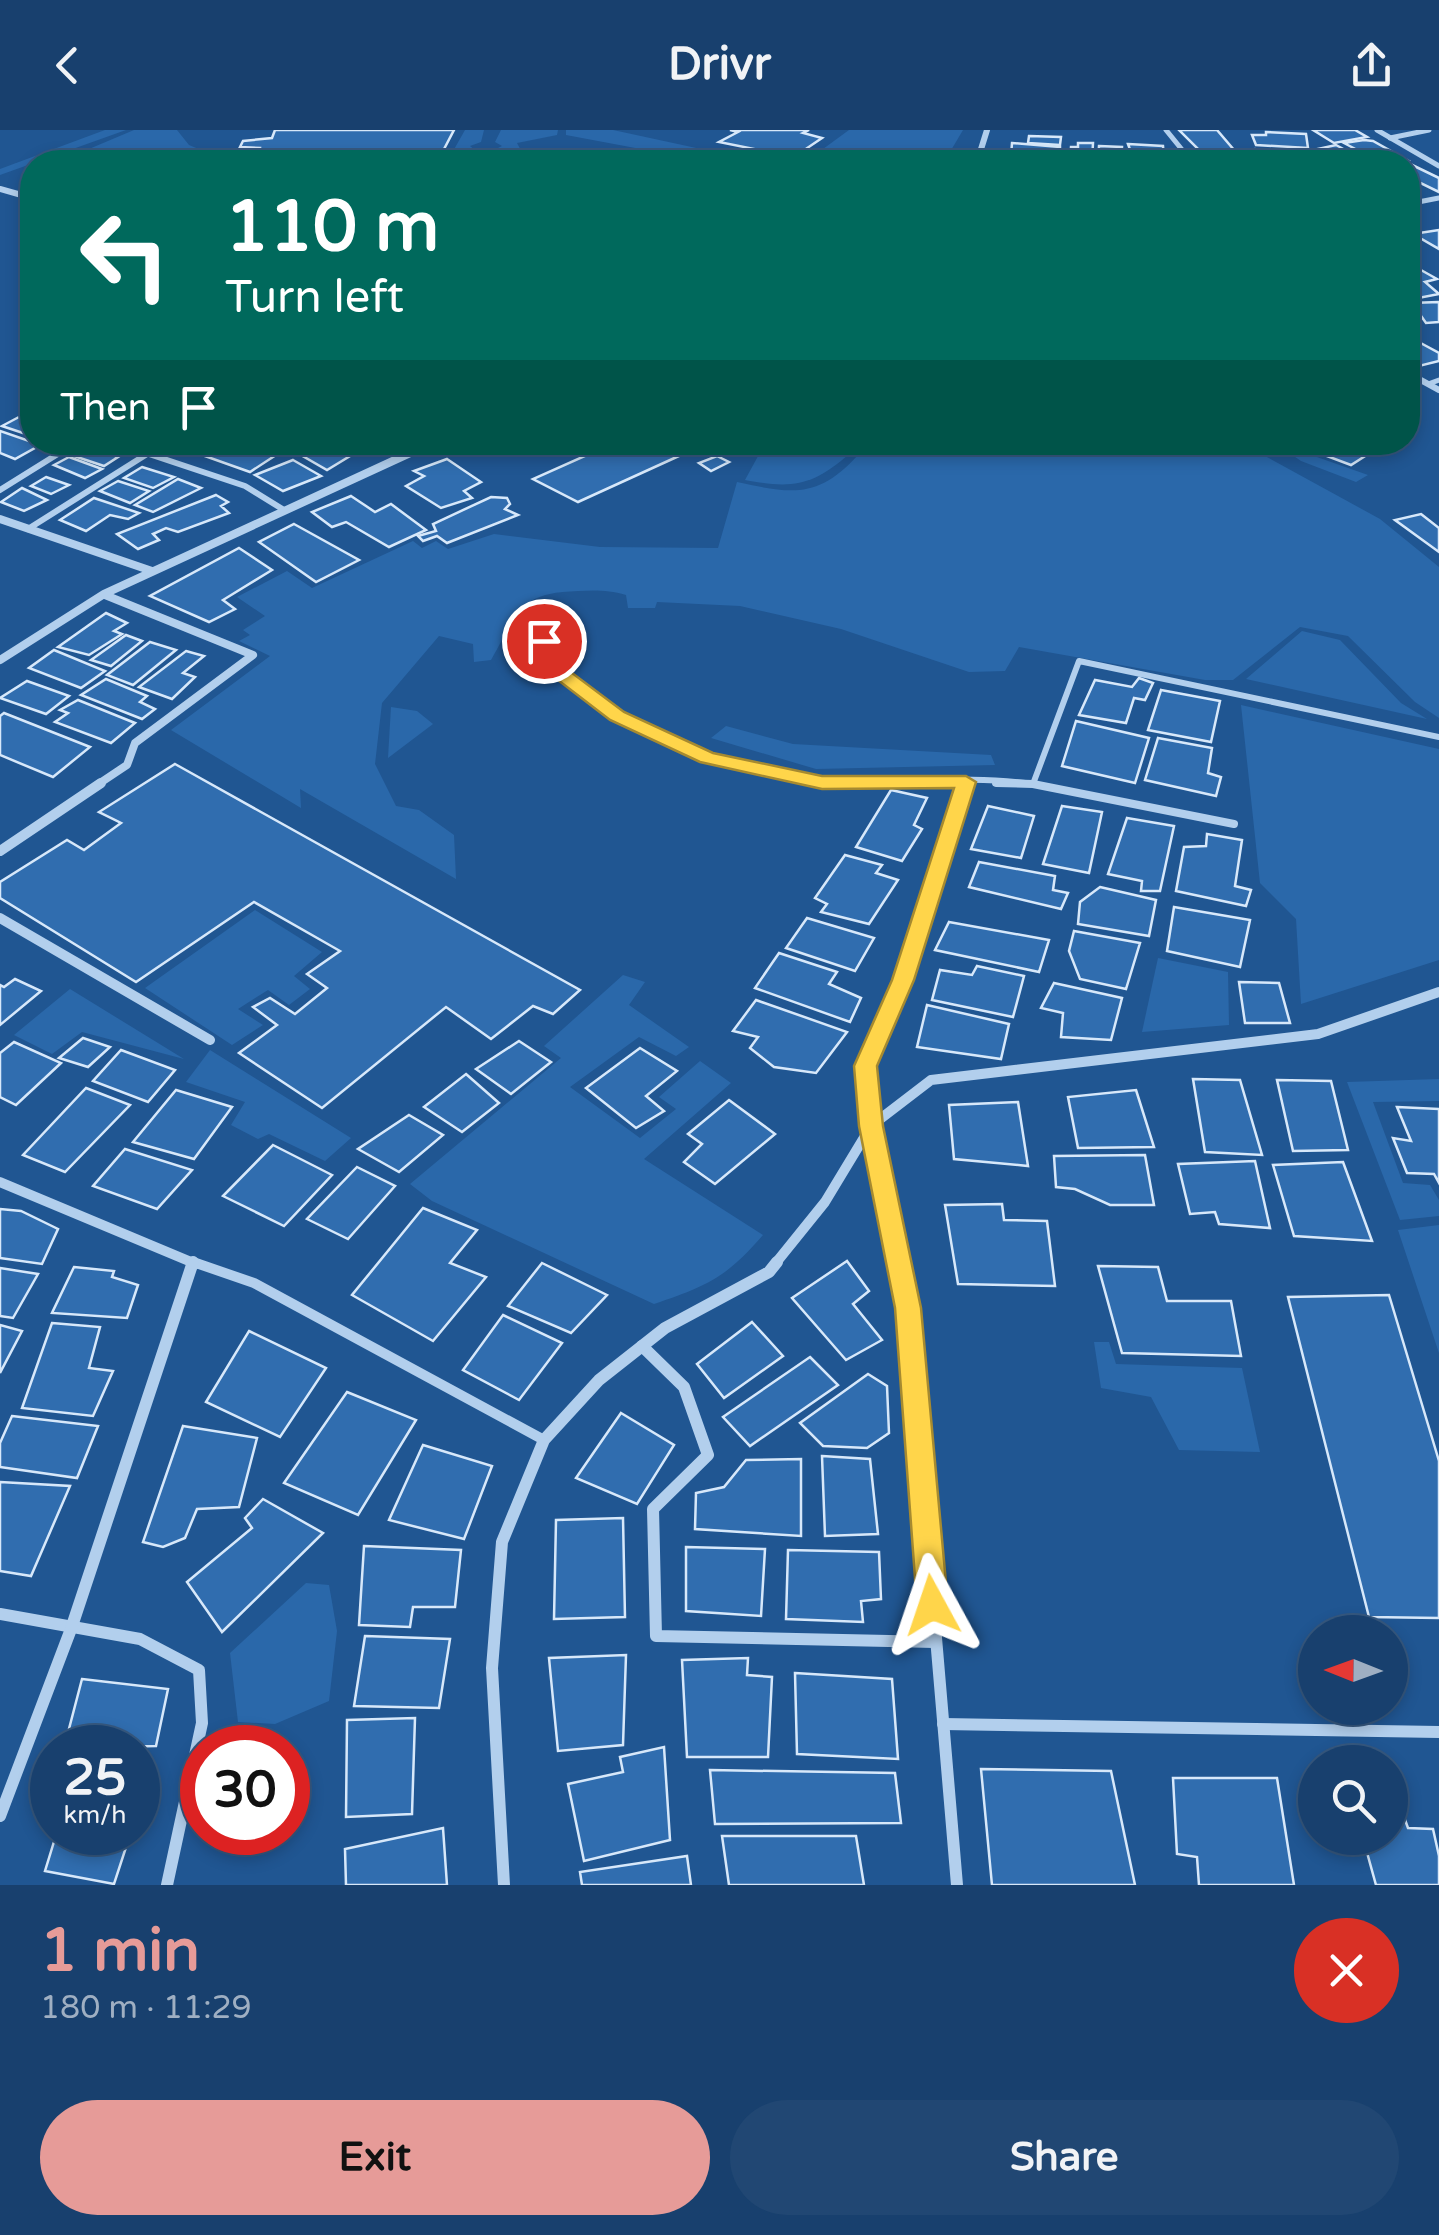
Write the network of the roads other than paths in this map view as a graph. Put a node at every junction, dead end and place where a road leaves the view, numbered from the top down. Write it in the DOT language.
graph roads {
  1 [pos="1166,130"];
  2 [pos="1377,130"];
  3 [pos="1429,130"];
  4 [pos="1390,138"];
  5 [pos="1182,150"];
  6 [pos="1411,150"];
  7 [pos="1420,380"];
  8 [pos="1439,380"];
  9 [pos="1428,384"];
  10 [pos="1439,390"];
  11 [pos="56,455"];
  12 [pos="145,455"];
  13 [pos="150,455"];
  14 [pos="405,455"];
  15 [pos="0,490"];
  16 [pos="284,510"];
  17 [pos="0,519"];
  18 [pos="28,528"];
  19 [pos="152,572"];
  20 [pos="104,594"];
  21 [pos="544,641"];
  22 [pos="0,660"];
  23 [pos="1439,736"];
  24 [pos="966,782"];
  25 [pos="1033,784"];
  26 [pos="1234,824"];
  27 [pos="0,851"];
  28 [pos="0,918"];
  29 [pos="1439,992"];
  30 [pos="210,1040"];
  31 [pos="871,1126"];
  32 [pos="0,1182"];
  33 [pos="196,1262"];
  34 [pos="642,1346"];
  35 [pos="544,1440"];
  36 [pos="0,1614"];
  37 [pos="71,1628"];
  38 [pos="936,1642"];
  39 [pos="942,1724"];
  40 [pos="1439,1732"];
  41 [pos="0,1816"];
  42 [pos="167,1885"];
  43 [pos="504,1885"];
  44 [pos="957,1885"];
  1 -- 5 [label="lane"];
  2 -- 4 [label="lane"];
  3 -- 4 [label="lane"];
  4 -- 6 [label="lane"];
  7 -- 9 [label="street"];
  8 -- 9 [label="lane"];
  9 -- 10 [label="street"];
  11 -- 15 [label="lane"];
  12 -- 18 [label="lane"];
  13 -- 16 [label="lane"];
  14 -- 16 [label="street"];
  16 -- 19 [label="street"];
  17 -- 18 [label="street"];
  18 -- 19 [label="street"];
  19 -- 20 [label="street"];
  20 -- 22 [label="street"];
  20 -- 27 [label="street"];
  21 -- 24 [label="lane"];
  23 -- 25 [label="lane"];
  24 -- 25 [label="lane"];
  24 -- 31 [label="street"];
  25 -- 26 [label="lane"];
  28 -- 30 [label="street"];
  29 -- 31 [label="street"];
  31 -- 34 [label="street"];
  31 -- 38 [label="street"];
  32 -- 33 [label="street"];
  33 -- 35 [label="lane"];
  33 -- 37 [label="street"];
  34 -- 35 [label="street"];
  34 -- 38 [label="street"];
  35 -- 43 [label="street"];
  36 -- 37 [label="street"];
  37 -- 41 [label="street"];
  37 -- 42 [label="street"];
  38 -- 39 [label="street"];
  39 -- 40 [label="street"];
  39 -- 44 [label="street"];
}
